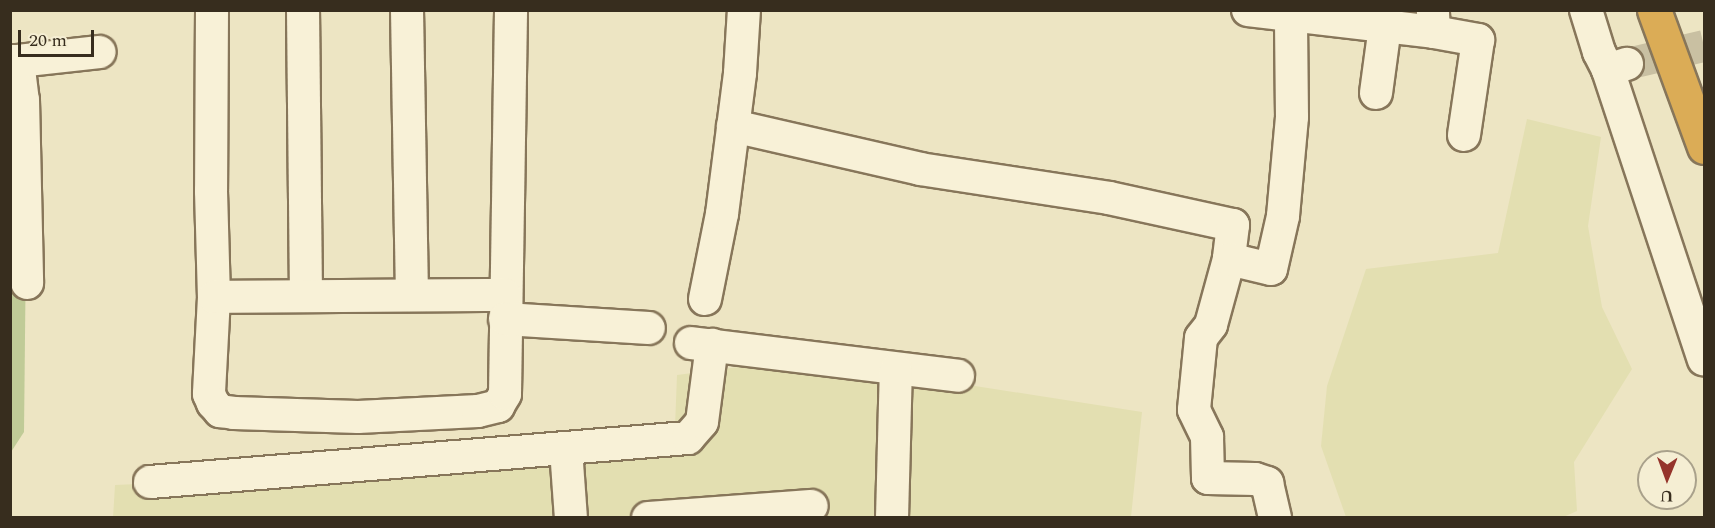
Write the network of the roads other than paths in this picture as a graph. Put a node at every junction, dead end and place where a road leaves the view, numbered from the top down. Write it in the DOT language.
graph roads {
  1 [pos="212,10"];
  2 [pos="303,10"];
  3 [pos="407,10"];
  4 [pos="511,10"];
  5 [pos="744,10"];
  6 [pos="1248,10"];
  7 [pos="1586,10"];
  8 [pos="1654,10"];
  9 [pos="1291,16"];
  10 [pos="1434,21"];
  11 [pos="1385,26"];
  12 [pos="100,52"];
  13 [pos="14,61"];
  14 [pos="1376,93"];
  15 [pos="733,126"];
  16 [pos="1464,135"];
  17 [pos="1704,147"];
  18 [pos="1229,259"];
  19 [pos="27,283"];
  20 [pos="412,295"];
  21 [pos="306,296"];
  22 [pos="214,297"];
  23 [pos="705,299"];
  24 [pos="505,307"];
  25 [pos="649,328"];
  26 [pos="1704,360"];
  27 [pos="896,370"];
  28 [pos="958,376"];
  29 [pos="566,449"];
  30 [pos="150,482"];
  31 [pos="812,506"];
  32 [pos="571,518"];
  33 [pos="648,518"];
  34 [pos="892,518"];
  35 [pos="1275,518"];
  1 -- 22 [label="street"];
  2 -- 21 [label="street"];
  3 -- 20 [label="street"];
  4 -- 24 [label="street"];
  5 -- 15 [label="street"];
  6 -- 9 [label="street"];
  7 -- 26 [label="street"];
  8 -- 17 [label="highway"];
  9 -- 11 [label="street"];
  9 -- 18 [label="street"];
  10 -- 11 [label="street"];
  10 -- 16 [label="street"];
  11 -- 14 [label="street"];
  12 -- 13 [label="street"];
  13 -- 19 [label="street"];
  15 -- 18 [label="street"];
  15 -- 23 [label="street"];
  18 -- 35 [label="street"];
  20 -- 21 [label="street"];
  20 -- 24 [label="street"];
  21 -- 22 [label="street"];
  22 -- 24 [label="street"];
  24 -- 25 [label="street"];
  27 -- 28 [label="street"];
  27 -- 29 [label="street"];
  27 -- 34 [label="street"];
  29 -- 30 [label="street"];
  29 -- 32 [label="street"];
  31 -- 33 [label="street"];
}
